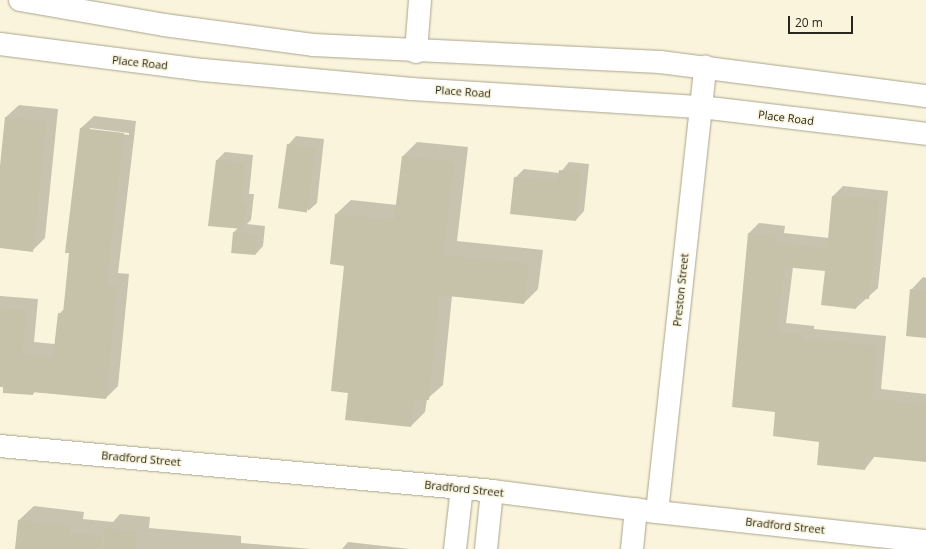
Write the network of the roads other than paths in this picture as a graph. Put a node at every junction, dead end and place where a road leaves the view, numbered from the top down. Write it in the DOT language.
graph roads {
  1 [pos="20,0"];
  2 [pos="420,0"];
  3 [pos="0,44"];
  4 [pos="416,52"];
  5 [pos="705,67"];
  6 [pos="926,96"];
  7 [pos="701,107"];
  8 [pos="926,134"];
  9 [pos="0,446"];
  10 [pos="462,488"];
  11 [pos="492,491"];
  12 [pos="647,511"];
  13 [pos="926,541"];
  14 [pos="894,544"];
  15 [pos="455,549"];
  16 [pos="486,549"];
  17 [pos="632,549"];
  1 -- 4 [label="street"];
  2 -- 4 [label="street"];
  3 -- 7 [label="street, Place Road"];
  4 -- 5 [label="street"];
  5 -- 6 [label="street"];
  5 -- 7 [label="street, Preston Street"];
  7 -- 8 [label="street, Place Road"];
  7 -- 12 [label="street, Preston Street"];
  9 -- 10 [label="street, Bradford Street"];
  10 -- 11 [label="street, Bradford Street"];
  10 -- 15 [label="street"];
  11 -- 12 [label="street, Bradford Street"];
  11 -- 16 [label="street"];
  12 -- 14 [label="street, Bradford Street"];
  12 -- 17 [label="street, Preston Street"];
  13 -- 14 [label="street, Bradford Street"];
}
